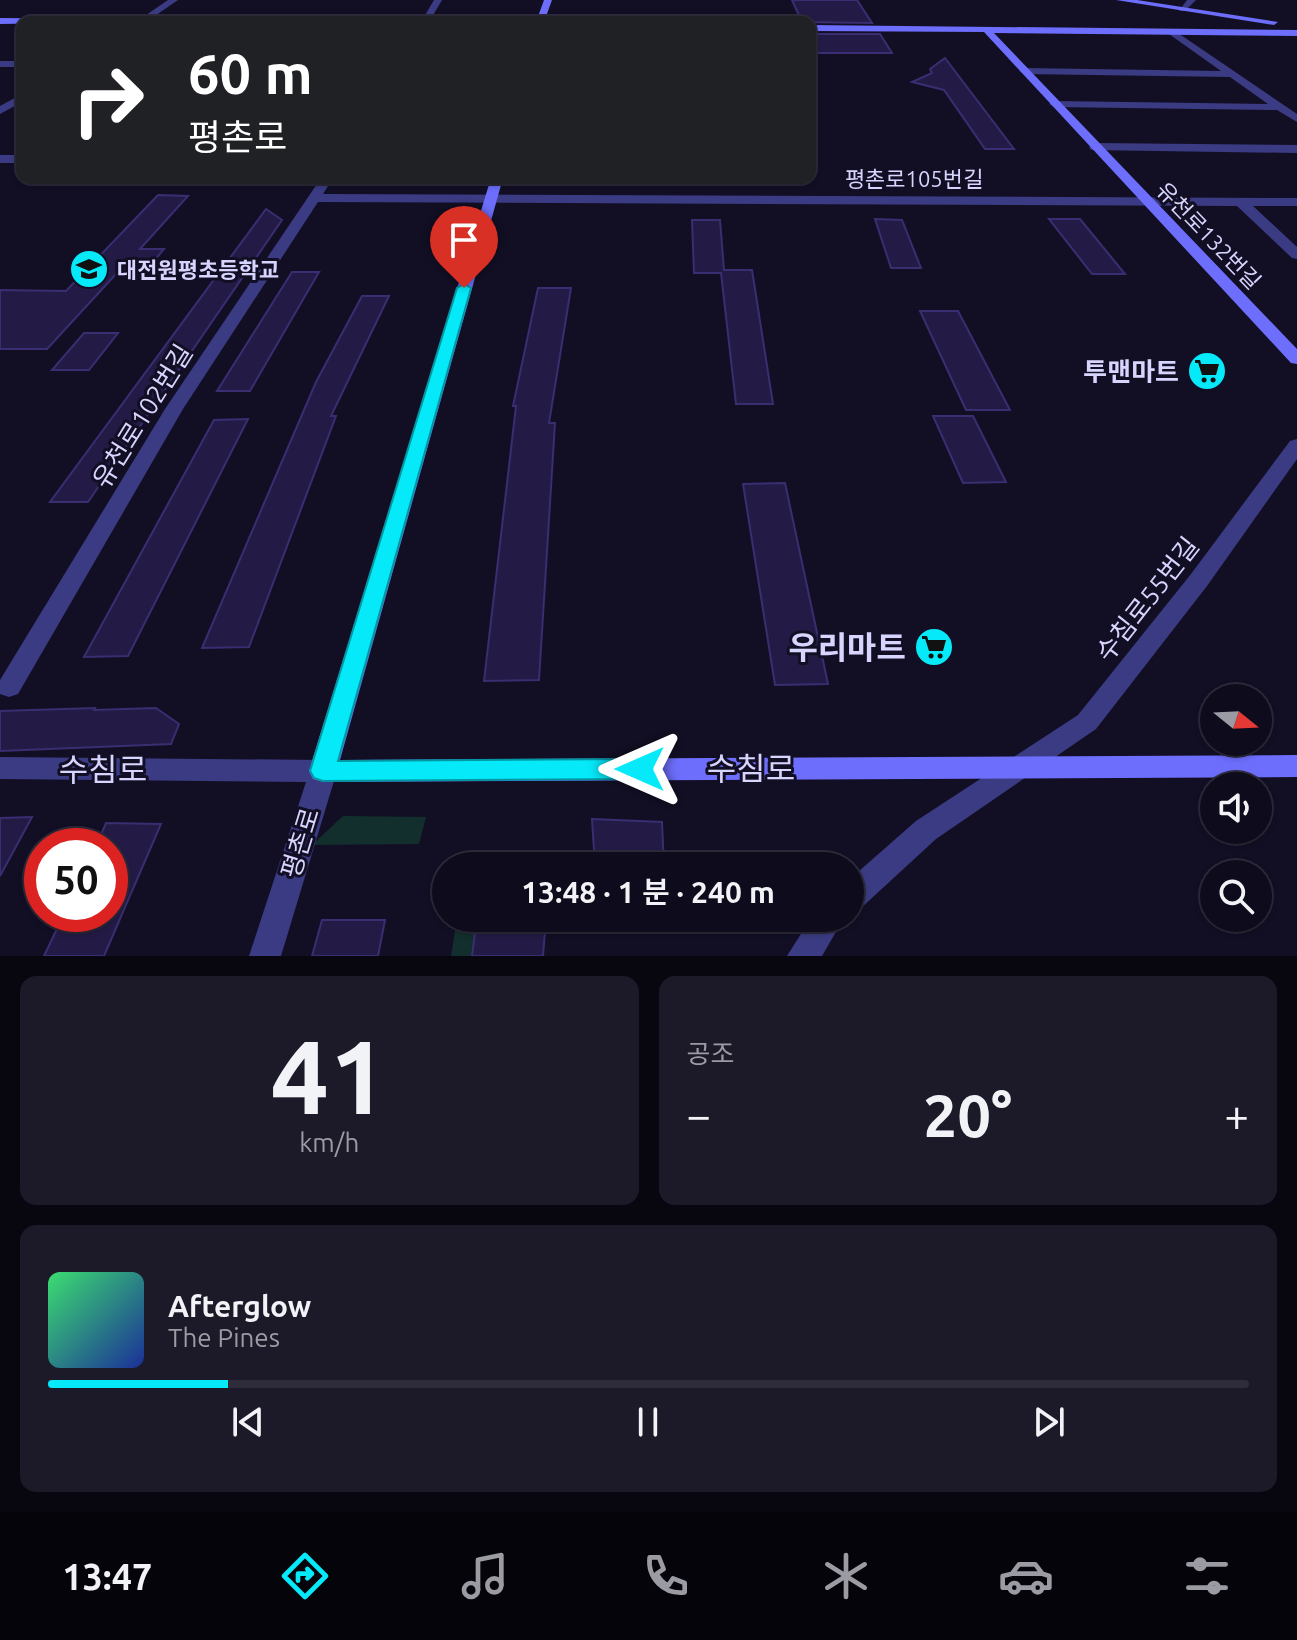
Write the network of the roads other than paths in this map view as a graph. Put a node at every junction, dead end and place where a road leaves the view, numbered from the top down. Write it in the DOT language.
graph roads {
  1 [pos="174,0"];
  2 [pos="1120,0"];
  3 [pos="1192,0"];
  4 [pos="1182,9"];
  5 [pos="149,16"];
  6 [pos="1297,25"];
  7 [pos="816,28"];
  8 [pos="986,29"];
  9 [pos="1172,32"];
  10 [pos="1240,32"];
  11 [pos="1297,33"];
  12 [pos="1297,39"];
  13 [pos="1024,71"];
  14 [pos="1232,74"];
  15 [pos="1054,104"];
  16 [pos="1280,107"];
  17 [pos="1297,119"];
  18 [pos="1095,147"];
  19 [pos="1292,149"];
  20 [pos="323,184"];
  21 [pos="495,188"];
  22 [pos="313,198"];
  23 [pos="1146,201"];
  24 [pos="1241,202"];
  25 [pos="1297,202"];
  26 [pos="1297,255"];
  27 [pos="1295,353"];
  28 [pos="1297,445"];
  29 [pos="9,687"];
  30 [pos="1021,766"];
  31 [pos="1297,766"];
  32 [pos="0,768"];
  33 [pos="323,771"];
  34 [pos="864,885"];
  35 [pos="819,932"];
  36 [pos="265,956"];
  37 [pos="803,956"];
  1 -- 5 [label="street"];
  2 -- 4 [label="main road"];
  3 -- 4 [label="street"];
  4 -- 6 [label="main road"];
  7 -- 8 [label="main road"];
  8 -- 9 [label="main road"];
  8 -- 13 [label="main road, 유천로132번길"];
  9 -- 10 [label="main road"];
  9 -- 14 [label="street"];
  10 -- 11 [label="main road"];
  10 -- 12 [label="main road"];
  13 -- 14 [label="street"];
  13 -- 15 [label="main road, 유천로132번길"];
  14 -- 16 [label="street"];
  15 -- 16 [label="street"];
  15 -- 18 [label="main road, 유천로132번길"];
  16 -- 17 [label="street"];
  18 -- 19 [label="street, 유천로132번길"];
  18 -- 23 [label="main road, 유천로132번길"];
  20 -- 22 [label="street, 유천로102번길"];
  21 -- 22 [label="street, 평촌로105번길"];
  21 -- 23 [label="street, 평촌로105번길"];
  21 -- 33 [label="main road, 평촌로"];
  22 -- 29 [label="street, 유천로102번길"];
  23 -- 24 [label="street, 평촌로105번길"];
  23 -- 27 [label="main road, 유천로132번길"];
  24 -- 25 [label="street, 평촌로105번길"];
  24 -- 26 [label="street"];
  28 -- 30 [label="street, 수침로55번길"];
  30 -- 31 [label="main road, 수침로"];
  30 -- 33 [label="main road, 수침로"];
  30 -- 34 [label="street"];
  32 -- 33 [label="street, 수침로"];
  33 -- 36 [label="street, 평촌로"];
  35 -- 37 [label="street"];
}
